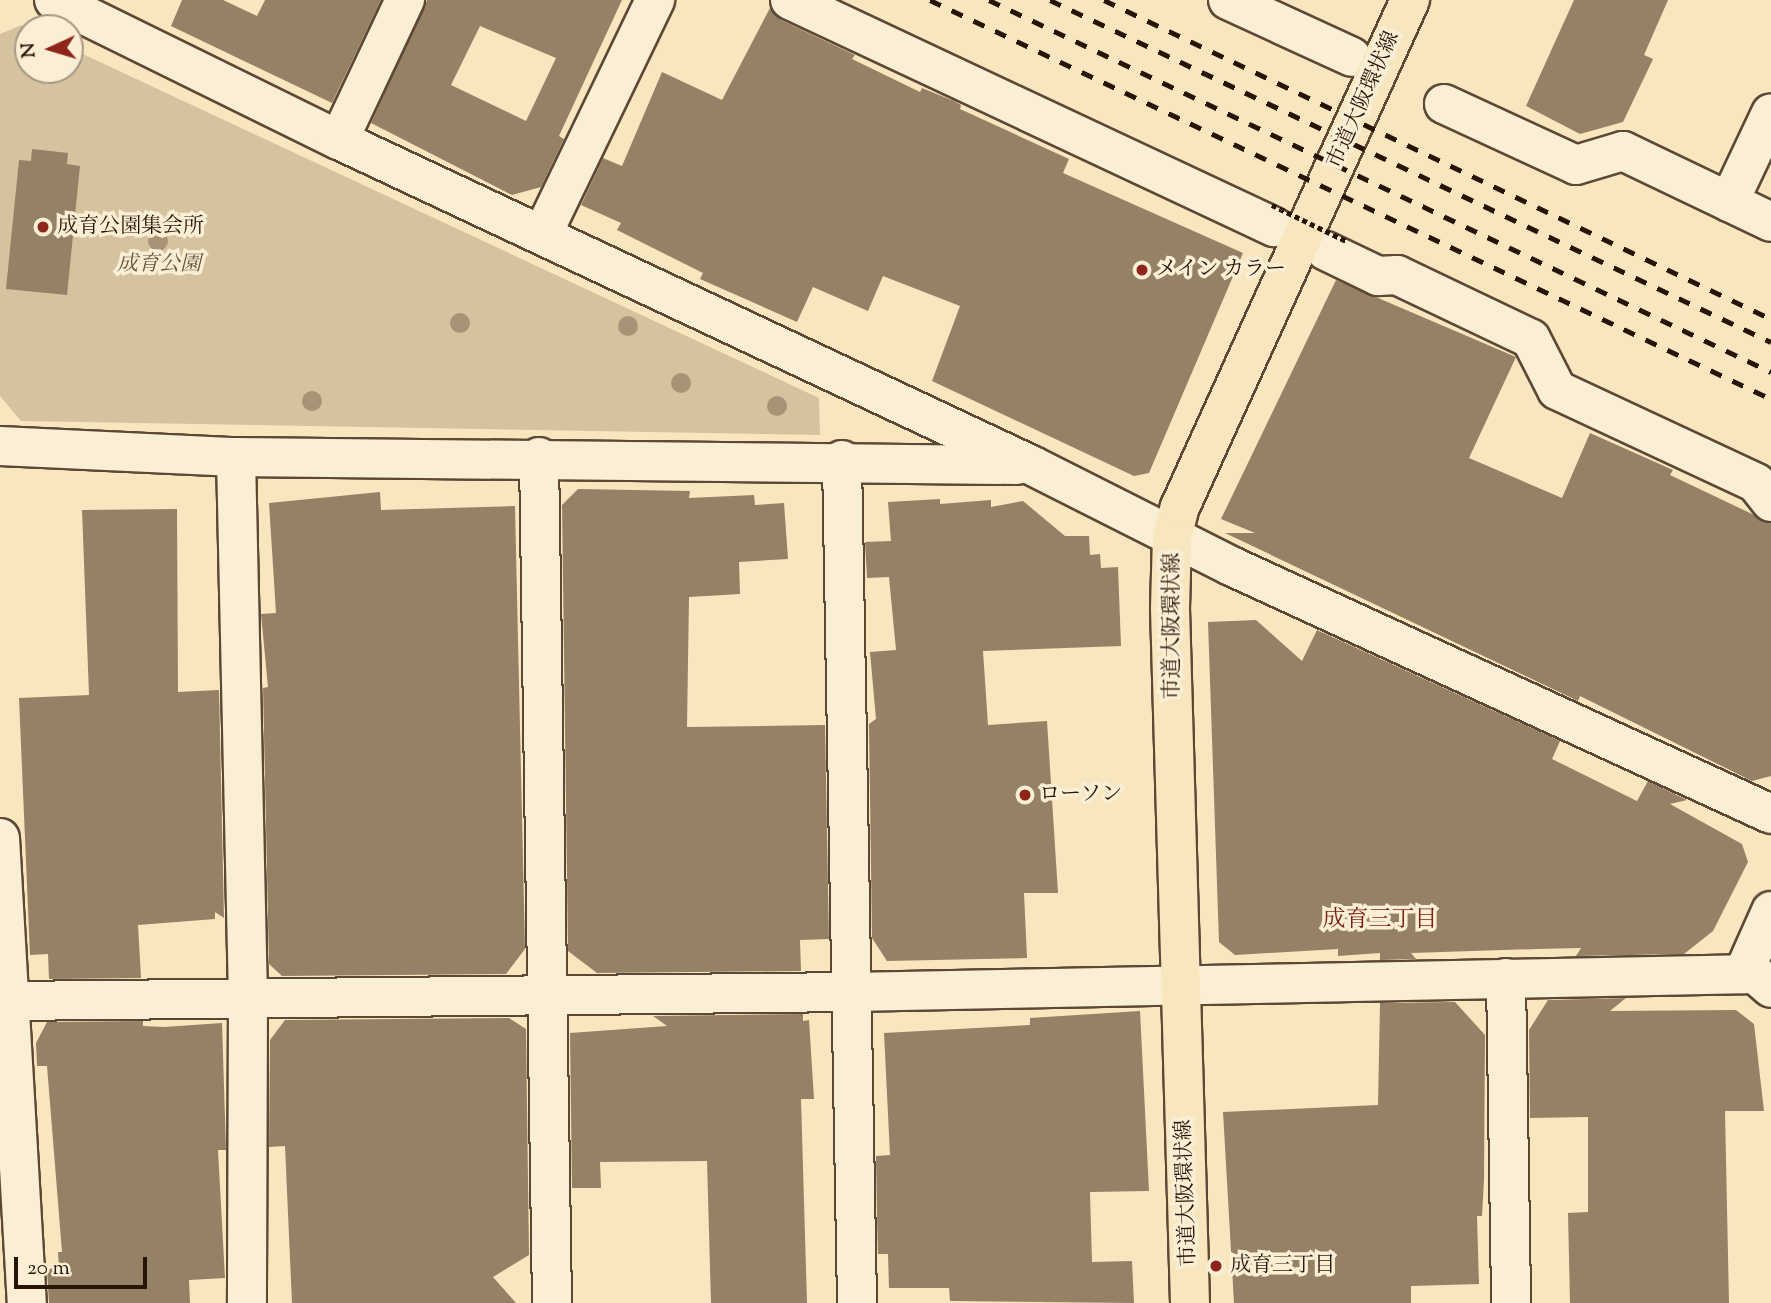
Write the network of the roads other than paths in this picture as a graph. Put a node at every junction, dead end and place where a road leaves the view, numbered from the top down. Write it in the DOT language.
graph roads {
  1 [pos="54,0"];
  2 [pos="405,0"];
  3 [pos="655,0"];
  4 [pos="790,0"];
  5 [pos="1228,0"];
  6 [pos="1410,0"];
  7 [pos="1352,57"];
  8 [pos="1444,104"];
  9 [pos="1771,113"];
  10 [pos="339,140"];
  11 [pos="1728,202"];
  12 [pos="1273,216"];
  13 [pos="1771,222"];
  14 [pos="543,233"];
  15 [pos="1336,246"];
  16 [pos="0,446"];
  17 [pos="236,457"];
  18 [pos="539,457"];
  19 [pos="842,460"];
  20 [pos="1031,465"];
  21 [pos="1771,502"];
  22 [pos="1172,538"];
  23 [pos="1771,814"];
  24 [pos="0,838"];
  25 [pos="1771,911"];
  26 [pos="1506,978"];
  27 [pos="1756,979"];
  28 [pos="1181,984"];
  29 [pos="851,992"];
  30 [pos="547,995"];
  31 [pos="248,998"];
  32 [pos="5,1003"];
  33 [pos="27,1303"];
  34 [pos="247,1303"];
  35 [pos="552,1303"];
  36 [pos="857,1303"];
  37 [pos="1190,1303"];
  38 [pos="1511,1303"];
  1 -- 10 [label="street"];
  2 -- 10 [label="street"];
  3 -- 14 [label="street"];
  4 -- 12 [label="street"];
  5 -- 7 [label="street"];
  6 -- 22 [label="main road, 市道大阪環状線"];
  8 -- 11 [label="street"];
  9 -- 11 [label="street"];
  10 -- 14 [label="street"];
  11 -- 13 [label="street"];
  14 -- 20 [label="street"];
  15 -- 21 [label="street"];
  16 -- 17 [label="street"];
  17 -- 18 [label="street"];
  17 -- 31 [label="street"];
  18 -- 19 [label="street"];
  18 -- 30 [label="street"];
  19 -- 20 [label="street"];
  19 -- 29 [label="street"];
  20 -- 22 [label="street"];
  22 -- 23 [label="street"];
  22 -- 28 [label="main road, 市道大阪環状線"];
  24 -- 32 [label="street"];
  25 -- 27 [label="street"];
  26 -- 27 [label="street"];
  26 -- 28 [label="street"];
  26 -- 38 [label="street"];
  28 -- 29 [label="street"];
  28 -- 37 [label="main road, 市道大阪環状線"];
  29 -- 30 [label="street"];
  29 -- 36 [label="street"];
  30 -- 31 [label="street"];
  30 -- 35 [label="street"];
  31 -- 32 [label="street"];
  31 -- 34 [label="street"];
  32 -- 33 [label="street"];
}
